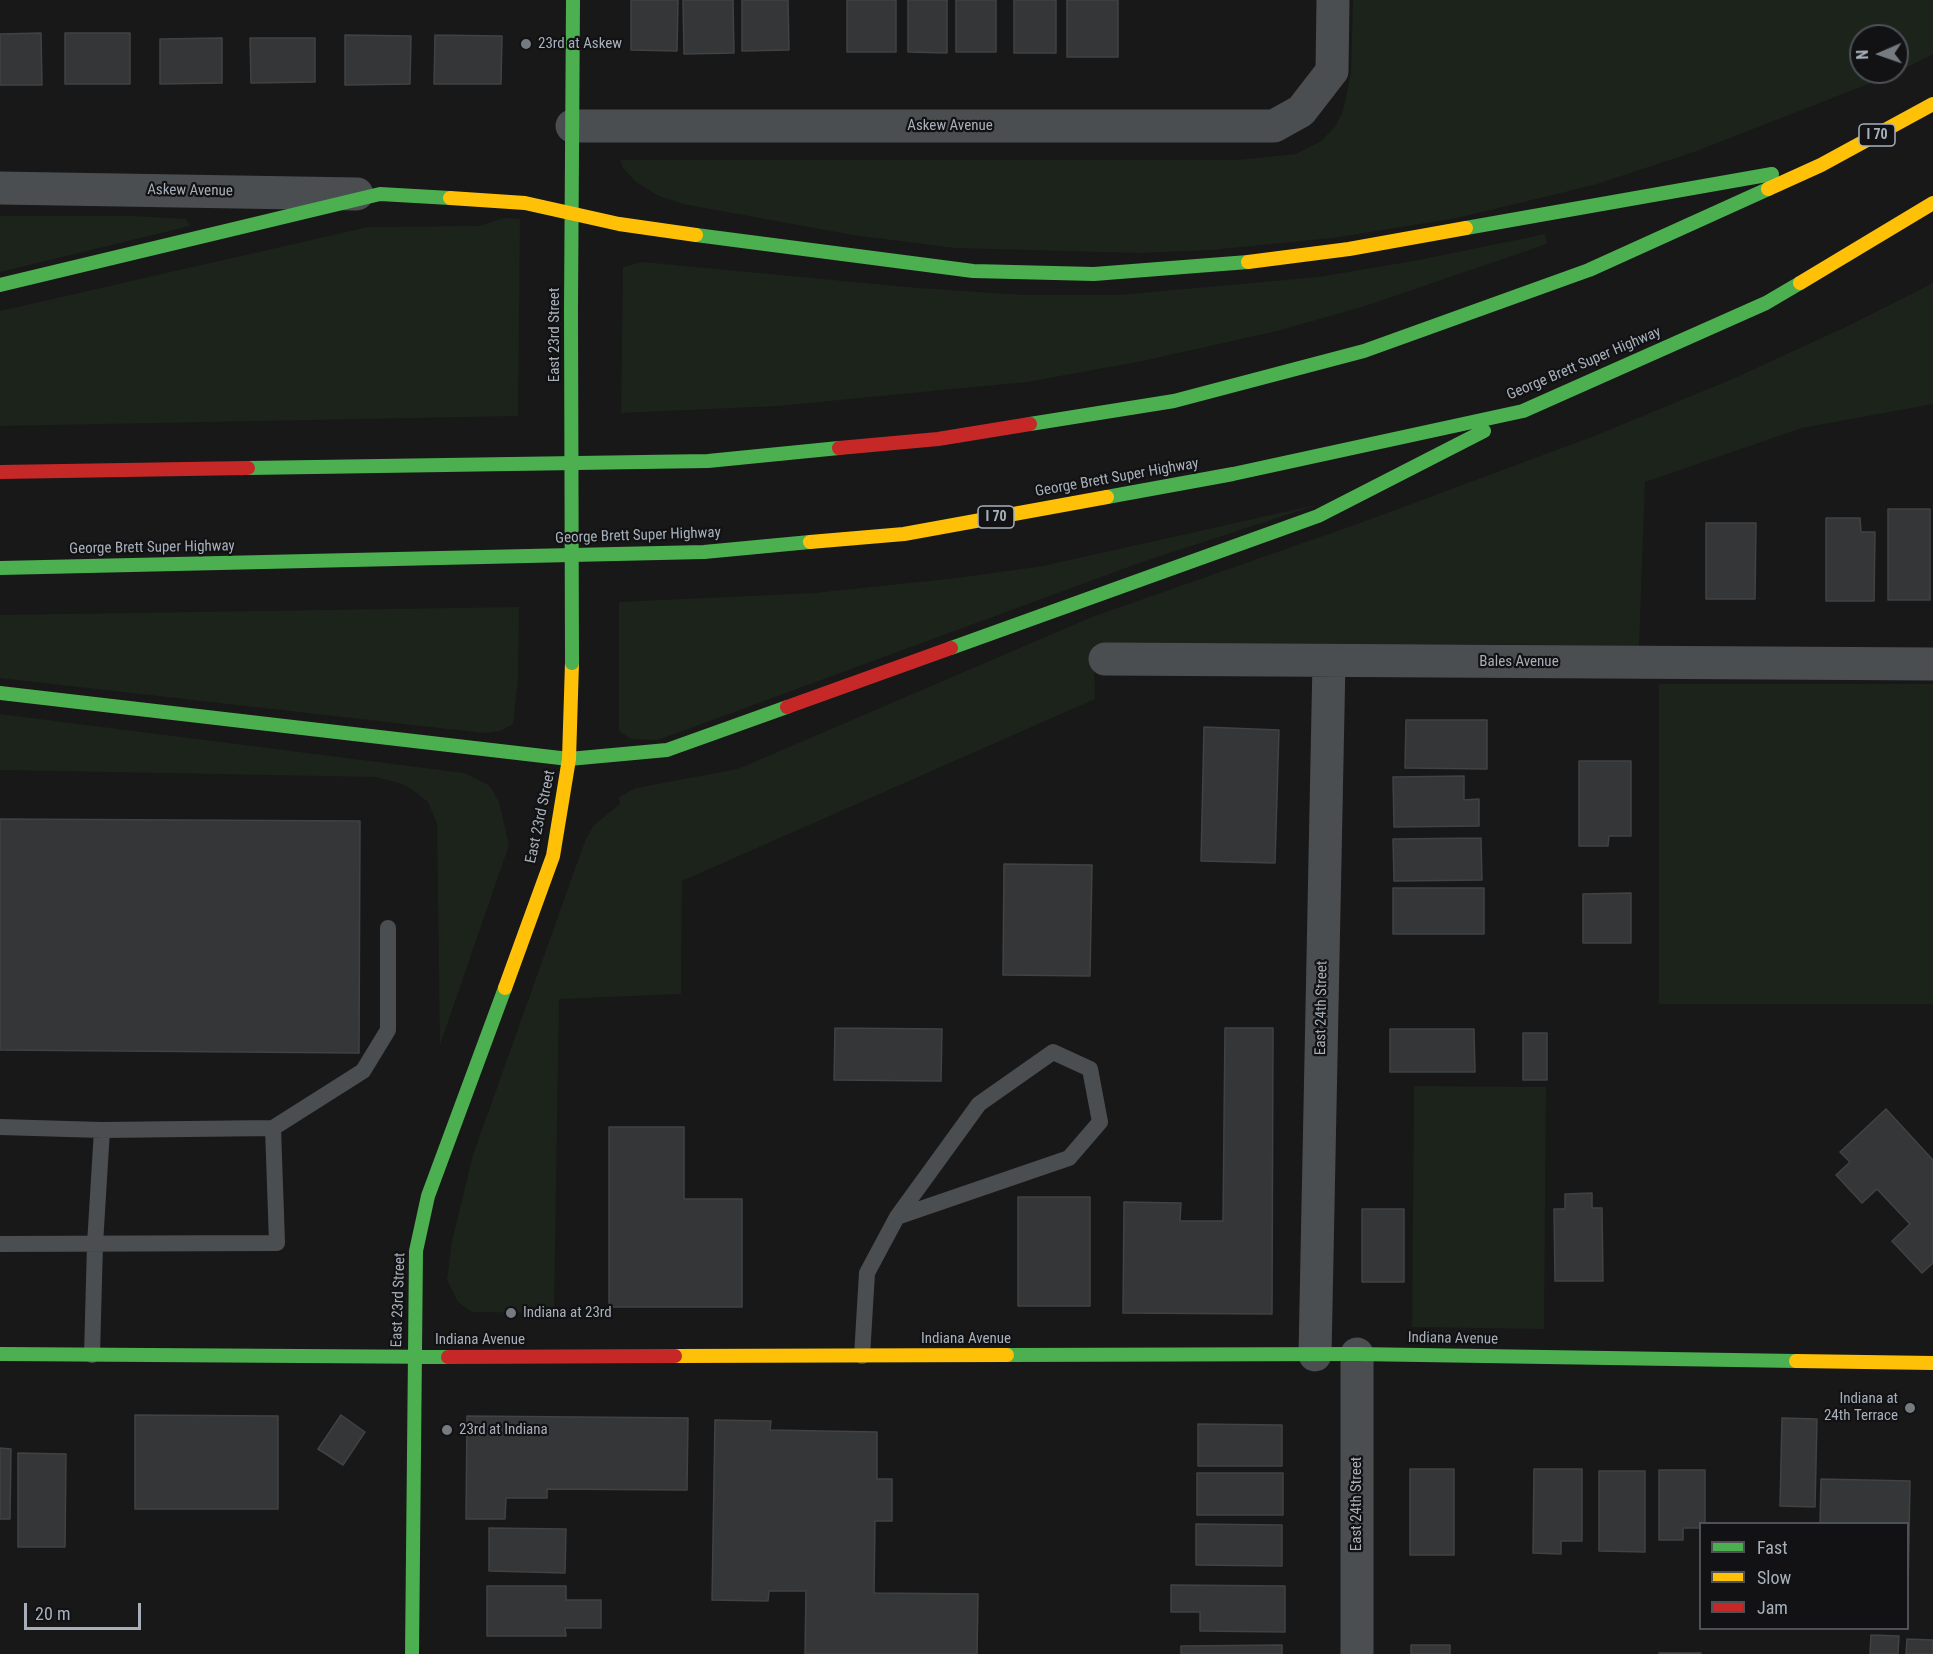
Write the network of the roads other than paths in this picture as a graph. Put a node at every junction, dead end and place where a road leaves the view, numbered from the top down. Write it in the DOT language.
graph roads {
  1 [pos="573,0"];
  2 [pos="1333,0"];
  3 [pos="1933,104"];
  4 [pos="572,126"];
  5 [pos="1821,165"];
  6 [pos="0,188"];
  7 [pos="380,194"];
  8 [pos="1933,203"];
  9 [pos="573,213"];
  10 [pos="0,285"];
  11 [pos="1523,411"];
  12 [pos="0,472"];
  13 [pos="0,568"];
  14 [pos="1105,659"];
  15 [pos="1329,661"];
  16 [pos="1933,664"];
  17 [pos="0,693"];
  18 [pos="570,759"];
  19 [pos="388,928"];
  20 [pos="0,1127"];
  21 [pos="273,1128"];
  22 [pos="102,1130"];
  23 [pos="897,1217"];
  24 [pos="0,1244"];
  25 [pos="95,1244"];
  26 [pos="0,1354"];
  27 [pos="1357,1354"];
  28 [pos="92,1355"];
  29 [pos="1315,1355"];
  30 [pos="862,1356"];
  31 [pos="414,1357"];
  32 [pos="1933,1363"];
  33 [pos="412,1654"];
  34 [pos="1357,1654"];
  1 -- 4 [label="main road, East 23rd Street"];
  2 -- 4 [label="street, Askew Avenue"];
  3 -- 5 [label="main road, I 70"];
  4 -- 9 [label="main road, East 23rd Street"];
  5 -- 9 [label="main road"];
  5 -- 12 [label="main road, I 70"];
  6 -- 7 [label="street, Askew Avenue"];
  7 -- 9 [label="main road"];
  7 -- 10 [label="main road"];
  8 -- 11 [label="main road, George Brett Super Highway / I 70"];
  9 -- 18 [label="main road, East 23rd Street, bridge"];
  11 -- 13 [label="main road, George Brett Super Highway / I 70"];
  11 -- 18 [label="main road"];
  14 -- 15 [label="street, Bales Avenue"];
  15 -- 16 [label="street, Bales Avenue"];
  15 -- 29 [label="street, East 24th Street"];
  17 -- 18 [label="main road"];
  18 -- 31 [label="main road, East 23rd Street"];
  19 -- 21 [label="lane"];
  20 -- 22 [label="lane"];
  21 -- 22 [label="lane"];
  21 -- 25 [label="lane"];
  22 -- 25 [label="lane"];
  23 -- 23 [label="lane"];
  23 -- 30 [label="lane"];
  24 -- 25 [label="lane"];
  25 -- 28 [label="lane"];
  26 -- 28 [label="main road, Indiana Avenue"];
  27 -- 29 [label="main road, Indiana Avenue"];
  27 -- 32 [label="main road, Indiana Avenue"];
  27 -- 34 [label="street, East 24th Street"];
  28 -- 31 [label="main road, Indiana Avenue"];
  29 -- 30 [label="main road, Indiana Avenue"];
  30 -- 31 [label="main road, Indiana Avenue"];
  31 -- 33 [label="main road, East 23rd Street"];
}
